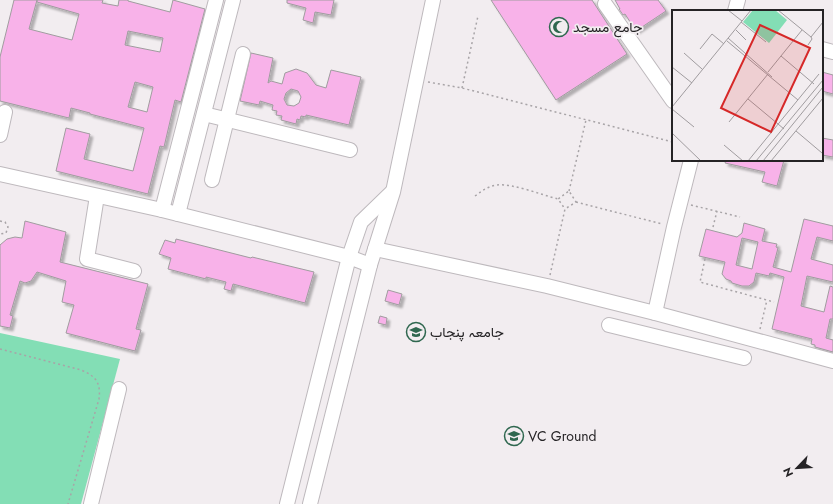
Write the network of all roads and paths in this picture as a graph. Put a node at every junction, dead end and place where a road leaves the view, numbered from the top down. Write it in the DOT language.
graph roads {
  1 [pos="216,0"];
  2 [pos="233,0"];
  3 [pos="433,0"];
  4 [pos="738,0"];
  5 [pos="605,4"];
  6 [pos="735,10"];
  7 [pos="478,16"];
  8 [pos="823,49"];
  9 [pos="833,52"];
  10 [pos="243,54"];
  11 [pos="417,79"];
  12 [pos="462,88"];
  13 [pos="672,100"];
  14 [pos="5,112"];
  15 [pos="204,114"];
  16 [pos="226,119"];
  17 [pos="586,120"];
  18 [pos="0,135"];
  19 [pos="672,142"];
  20 [pos="350,150"];
  21 [pos="691,161"];
  22 [pos="0,174"];
  23 [pos="212,180"];
  24 [pos="569,191"];
  25 [pos="393,192"];
  26 [pos="97,196"];
  27 [pos="475,196"];
  28 [pos="558,199"];
  29 [pos="576,202"];
  30 [pos="680,202"];
  31 [pos="162,210"];
  32 [pos="565,210"];
  33 [pos="717,211"];
  34 [pos="178,214"];
  35 [pos="740,217"];
  36 [pos="0,221"];
  37 [pos="674,227"];
  38 [pos="713,227"];
  39 [pos="0,234"];
  40 [pos="375,249"];
  41 [pos="349,258"];
  42 [pos="705,259"];
  43 [pos="370,265"];
  44 [pos="134,271"];
  45 [pos="547,286"];
  46 [pos="767,300"];
  47 [pos="774,302"];
  48 [pos="655,313"];
  49 [pos="688,322"];
  50 [pos="609,325"];
  51 [pos="757,340"];
  52 [pos="684,344"];
  53 [pos="0,349"];
  54 [pos="744,358"];
  55 [pos="833,360"];
  56 [pos="119,389"];
  57 [pos="68,504"];
  58 [pos="91,504"];
  59 [pos="287,504"];
  60 [pos="310,504"];
  1 -- 31 [label="street"];
  2 -- 15 [label="street"];
  3 -- 11 [label="street"];
  4 -- 6 [label="street"];
  5 -- 13 [label="street"];
  7 -- 12 [label="path"];
  8 -- 9 [label="street"];
  10 -- 16 [label="street"];
  11 -- 12 [label="path"];
  11 -- 25 [label="street"];
  12 -- 17 [label="path"];
  14 -- 18 [label="street"];
  15 -- 16 [label="street"];
  15 -- 34 [label="street"];
  16 -- 20 [label="street"];
  16 -- 23 [label="street"];
  17 -- 19 [label="path"];
  17 -- 24 [label="path"];
  21 -- 30 [label="street"];
  22 -- 26 [label="street"];
  24 -- 28 [label="path"];
  24 -- 29 [label="path"];
  25 -- 40 [label="street"];
  25 -- 41 [label="street"];
  26 -- 31 [label="street"];
  26 -- 44 [label="street"];
  27 -- 28 [label="path"];
  28 -- 32 [label="path"];
  29 -- 32 [label="path"];
  29 -- 37 [label="path"];
  30 -- 33 [label="path"];
  30 -- 37 [label="street"];
  31 -- 34 [label="street"];
  32 -- 45 [label="path"];
  33 -- 35 [label="path"];
  33 -- 38 [label="path"];
  34 -- 41 [label="street"];
  36 -- 39 [label="path"];
  37 -- 48 [label="street"];
  40 -- 43 [label="street"];
  40 -- 45 [label="street"];
  41 -- 43 [label="street"];
  41 -- 59 [label="street"];
  42 -- 46 [label="path"];
  43 -- 60 [label="street"];
  45 -- 48 [label="street"];
  46 -- 47 [label="path"];
  46 -- 51 [label="path"];
  48 -- 49 [label="street"];
  49 -- 51 [label="street"];
  49 -- 52 [label="street"];
  50 -- 52 [label="street"];
  51 -- 55 [label="street"];
  52 -- 54 [label="street"];
  53 -- 57 [label="path"];
  56 -- 58 [label="street"];
}
